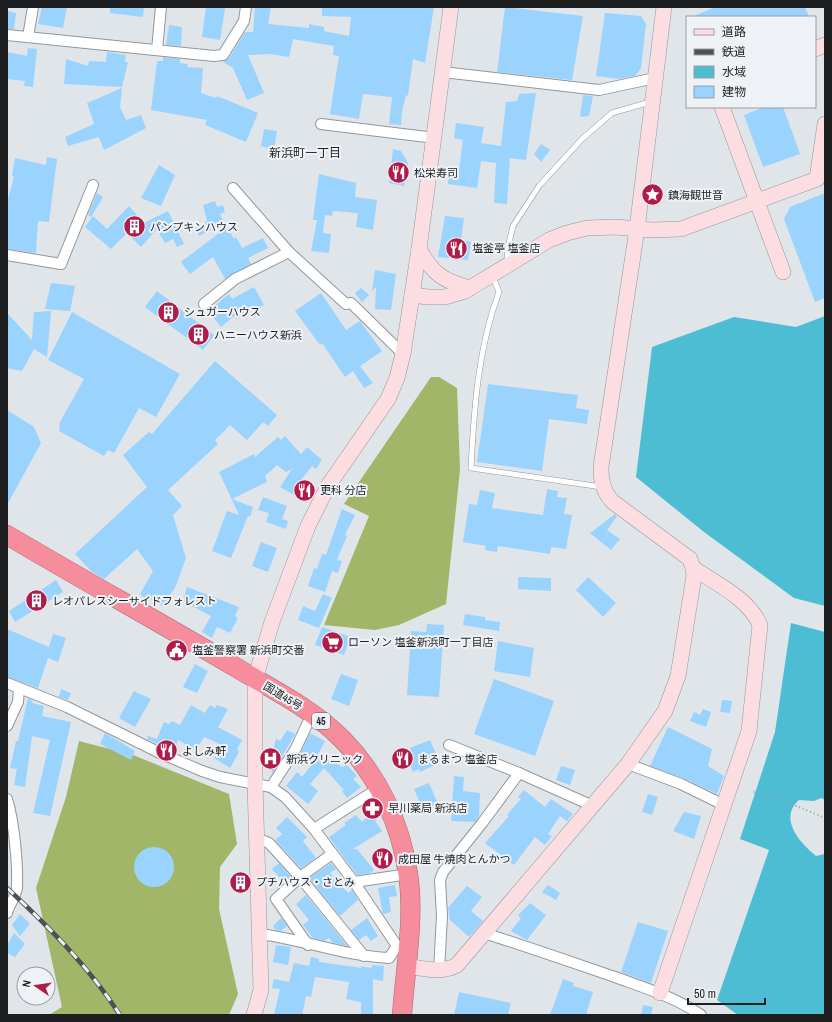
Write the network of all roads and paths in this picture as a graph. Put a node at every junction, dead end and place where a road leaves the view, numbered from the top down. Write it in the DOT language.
graph roads {
  1 [pos="33,7"];
  2 [pos="162,7"];
  3 [pos="246,7"];
  4 [pos="451,7"];
  5 [pos="664,7"];
  6 [pos="7,35"];
  7 [pos="28,37"];
  8 [pos="157,50"];
  9 [pos="443,72"];
  10 [pos="656,78"];
  11 [pos="652,102"];
  12 [pos="722,108"];
  13 [pos="321,124"];
  14 [pos="825,124"];
  15 [pos="435,138"];
  16 [pos="93,185"];
  17 [pos="233,188"];
  18 [pos="758,201"];
  19 [pos="636,228"];
  20 [pos="419,248"];
  21 [pos="289,252"];
  22 [pos="7,255"];
  23 [pos="507,266"];
  24 [pos="783,272"];
  25 [pos="492,275"];
  26 [pos="470,288"];
  27 [pos="412,295"];
  28 [pos="204,304"];
  29 [pos="403,354"];
  30 [pos="603,487"];
  31 [pos="7,535"];
  32 [pos="693,568"];
  33 [pos="255,679"];
  34 [pos="7,683"];
  35 [pos="19,688"];
  36 [pos="312,714"];
  37 [pos="7,726"];
  38 [pos="449,745"];
  39 [pos="628,764"];
  40 [pos="520,773"];
  41 [pos="255,783"];
  42 [pos="271,787"];
  43 [pos="379,788"];
  44 [pos="754,792"];
  45 [pos="8,803"];
  46 [pos="724,805"];
  47 [pos="593,806"];
  48 [pos="825,818"];
  49 [pos="314,829"];
  50 [pos="257,838"];
  51 [pos="332,854"];
  52 [pos="409,874"];
  53 [pos="300,877"];
  54 [pos="354,882"];
  55 [pos="8,909"];
  56 [pos="484,933"];
  57 [pos="259,934"];
  58 [pos="308,945"];
  59 [pos="402,946"];
  60 [pos="364,956"];
  61 [pos="406,966"];
  62 [pos="439,971"];
  63 [pos="660,993"];
  64 [pos="254,1015"];
  65 [pos="402,1015"];
  66 [pos="701,1015"];
  1 -- 7 [label="street"];
  2 -- 8 [label="street"];
  3 -- 8 [label="street"];
  4 -- 9 [label="street"];
  5 -- 10 [label="street"];
  6 -- 7 [label="street"];
  7 -- 8 [label="street"];
  9 -- 10 [label="street"];
  9 -- 15 [label="street"];
  10 -- 11 [label="street"];
  11 -- 19 [label="street"];
  11 -- 23 [label="lane"];
  12 -- 18 [label="street"];
  13 -- 15 [label="street"];
  14 -- 18 [label="street"];
  15 -- 20 [label="street"];
  16 -- 22 [label="street"];
  17 -- 21 [label="street"];
  18 -- 19 [label="street"];
  18 -- 24 [label="street"];
  19 -- 23 [label="street"];
  19 -- 30 [label="street"];
  20 -- 26 [label="street"];
  20 -- 27 [label="street"];
  21 -- 28 [label="street"];
  21 -- 29 [label="street"];
  23 -- 25 [label="street"];
  25 -- 26 [label="street"];
  25 -- 30 [label="lane"];
  26 -- 27 [label="street"];
  27 -- 29 [label="street"];
  29 -- 33 [label="street"];
  30 -- 32 [label="street"];
  31 -- 33 [label="highway, 国道45号 / 45"];
  32 -- 39 [label="street"];
  32 -- 46 [label="street"];
  33 -- 36 [label="highway, 国道45号 / 45"];
  33 -- 41 [label="street"];
  34 -- 35 [label="street"];
  35 -- 37 [label="street"];
  35 -- 41 [label="street"];
  36 -- 42 [label="street"];
  36 -- 43 [label="highway, 国道45号 / 45"];
  38 -- 40 [label="street"];
  39 -- 46 [label="street"];
  39 -- 47 [label="street"];
  40 -- 47 [label="street"];
  40 -- 62 [label="street"];
  41 -- 42 [label="street"];
  41 -- 50 [label="street"];
  42 -- 49 [label="street"];
  43 -- 49 [label="street"];
  43 -- 52 [label="highway, 国道45号 / 45"];
  44 -- 48 [label="path"];
  45 -- 55 [label="street"];
  46 -- 63 [label="street"];
  47 -- 56 [label="street"];
  49 -- 51 [label="street"];
  50 -- 53 [label="street"];
  50 -- 57 [label="street"];
  51 -- 53 [label="street"];
  51 -- 54 [label="street"];
  52 -- 54 [label="street"];
  52 -- 59 [label="highway, 国道45号 / 45"];
  53 -- 58 [label="street"];
  53 -- 60 [label="street"];
  54 -- 59 [label="street"];
  56 -- 62 [label="street"];
  56 -- 63 [label="street"];
  57 -- 58 [label="street"];
  57 -- 64 [label="street"];
  58 -- 60 [label="street"];
  59 -- 60 [label="street"];
  59 -- 61 [label="highway, 国道45号 / 45"];
  61 -- 62 [label="street"];
  61 -- 65 [label="highway, 国道45号 / 45"];
  63 -- 66 [label="street"];
}
